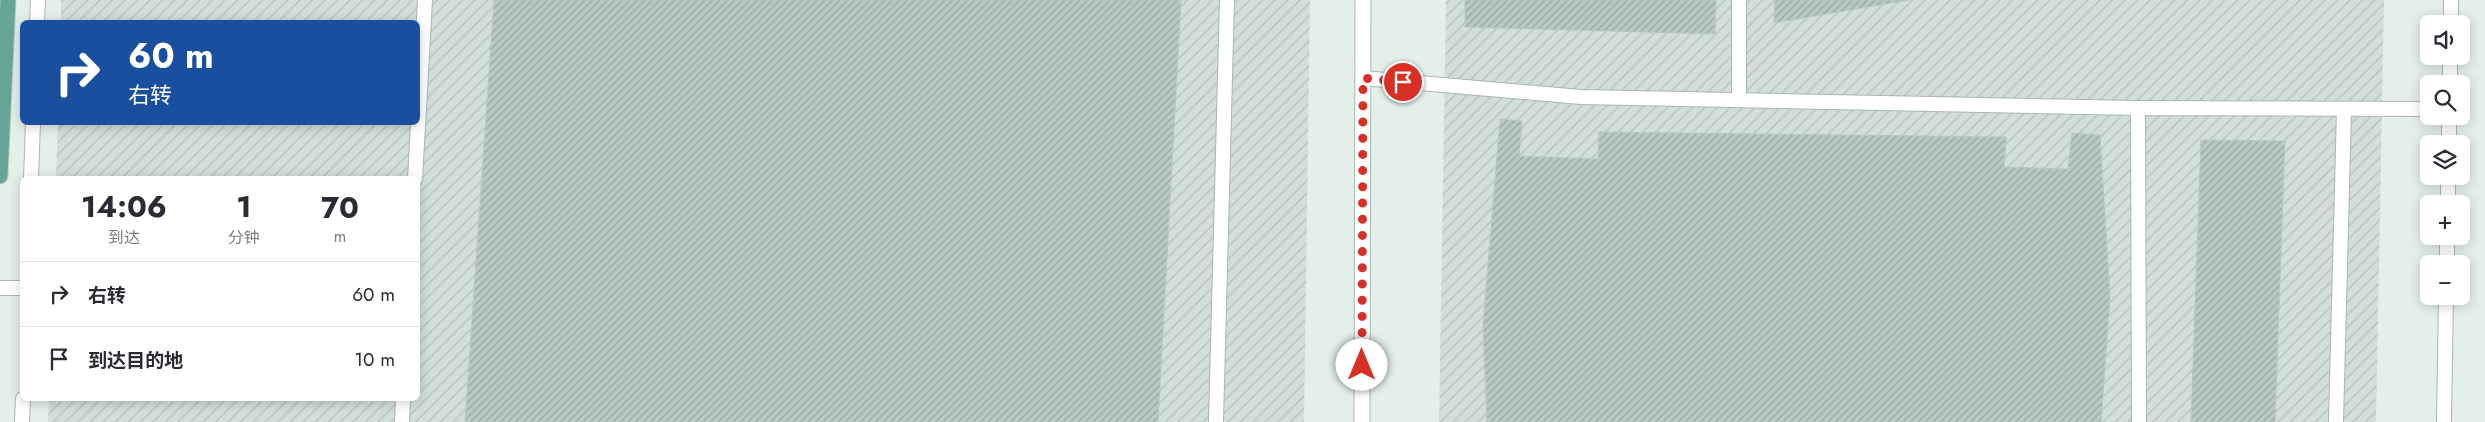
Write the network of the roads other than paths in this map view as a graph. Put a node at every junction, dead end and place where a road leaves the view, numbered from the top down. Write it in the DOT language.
graph roads {
  1 [pos="8,0"];
  2 [pos="38,0"];
  3 [pos="425,0"];
  4 [pos="1227,0"];
  5 [pos="1363,0"];
  6 [pos="1739,0"];
  7 [pos="2451,0"];
  8 [pos="2451,15"];
  9 [pos="37,20"];
  10 [pos="1363,78"];
  11 [pos="420,90"];
  12 [pos="1739,100"];
  13 [pos="2138,108"];
  14 [pos="2344,109"];
  15 [pos="2420,109"];
  16 [pos="33,125"];
  17 [pos="418,125"];
  18 [pos="0,176"];
  19 [pos="31,176"];
  20 [pos="415,176"];
  21 [pos="0,288"];
  22 [pos="20,288"];
  23 [pos="2446,305"];
  24 [pos="23,401"];
  25 [pos="403,401"];
  26 [pos="22,422"];
  27 [pos="402,422"];
  28 [pos="1216,422"];
  29 [pos="1362,422"];
  30 [pos="2139,422"];
  31 [pos="2336,422"];
  32 [pos="2444,422"];
  1 -- 18 [label="main road"];
  2 -- 9 [label="lane"];
  3 -- 11 [label="lane"];
  4 -- 28 [label="lane"];
  5 -- 10 [label="street"];
  6 -- 12 [label="lane"];
  7 -- 8 [label="lane"];
  10 -- 12 [label="lane"];
  10 -- 29 [label="street"];
  12 -- 13 [label="lane"];
  13 -- 14 [label="lane"];
  13 -- 30 [label="lane"];
  14 -- 15 [label="lane"];
  14 -- 31 [label="lane"];
  16 -- 19 [label="lane"];
  17 -- 20 [label="lane"];
  21 -- 22 [label="lane"];
  23 -- 32 [label="lane"];
  24 -- 26 [label="lane"];
  25 -- 27 [label="lane"];
}
